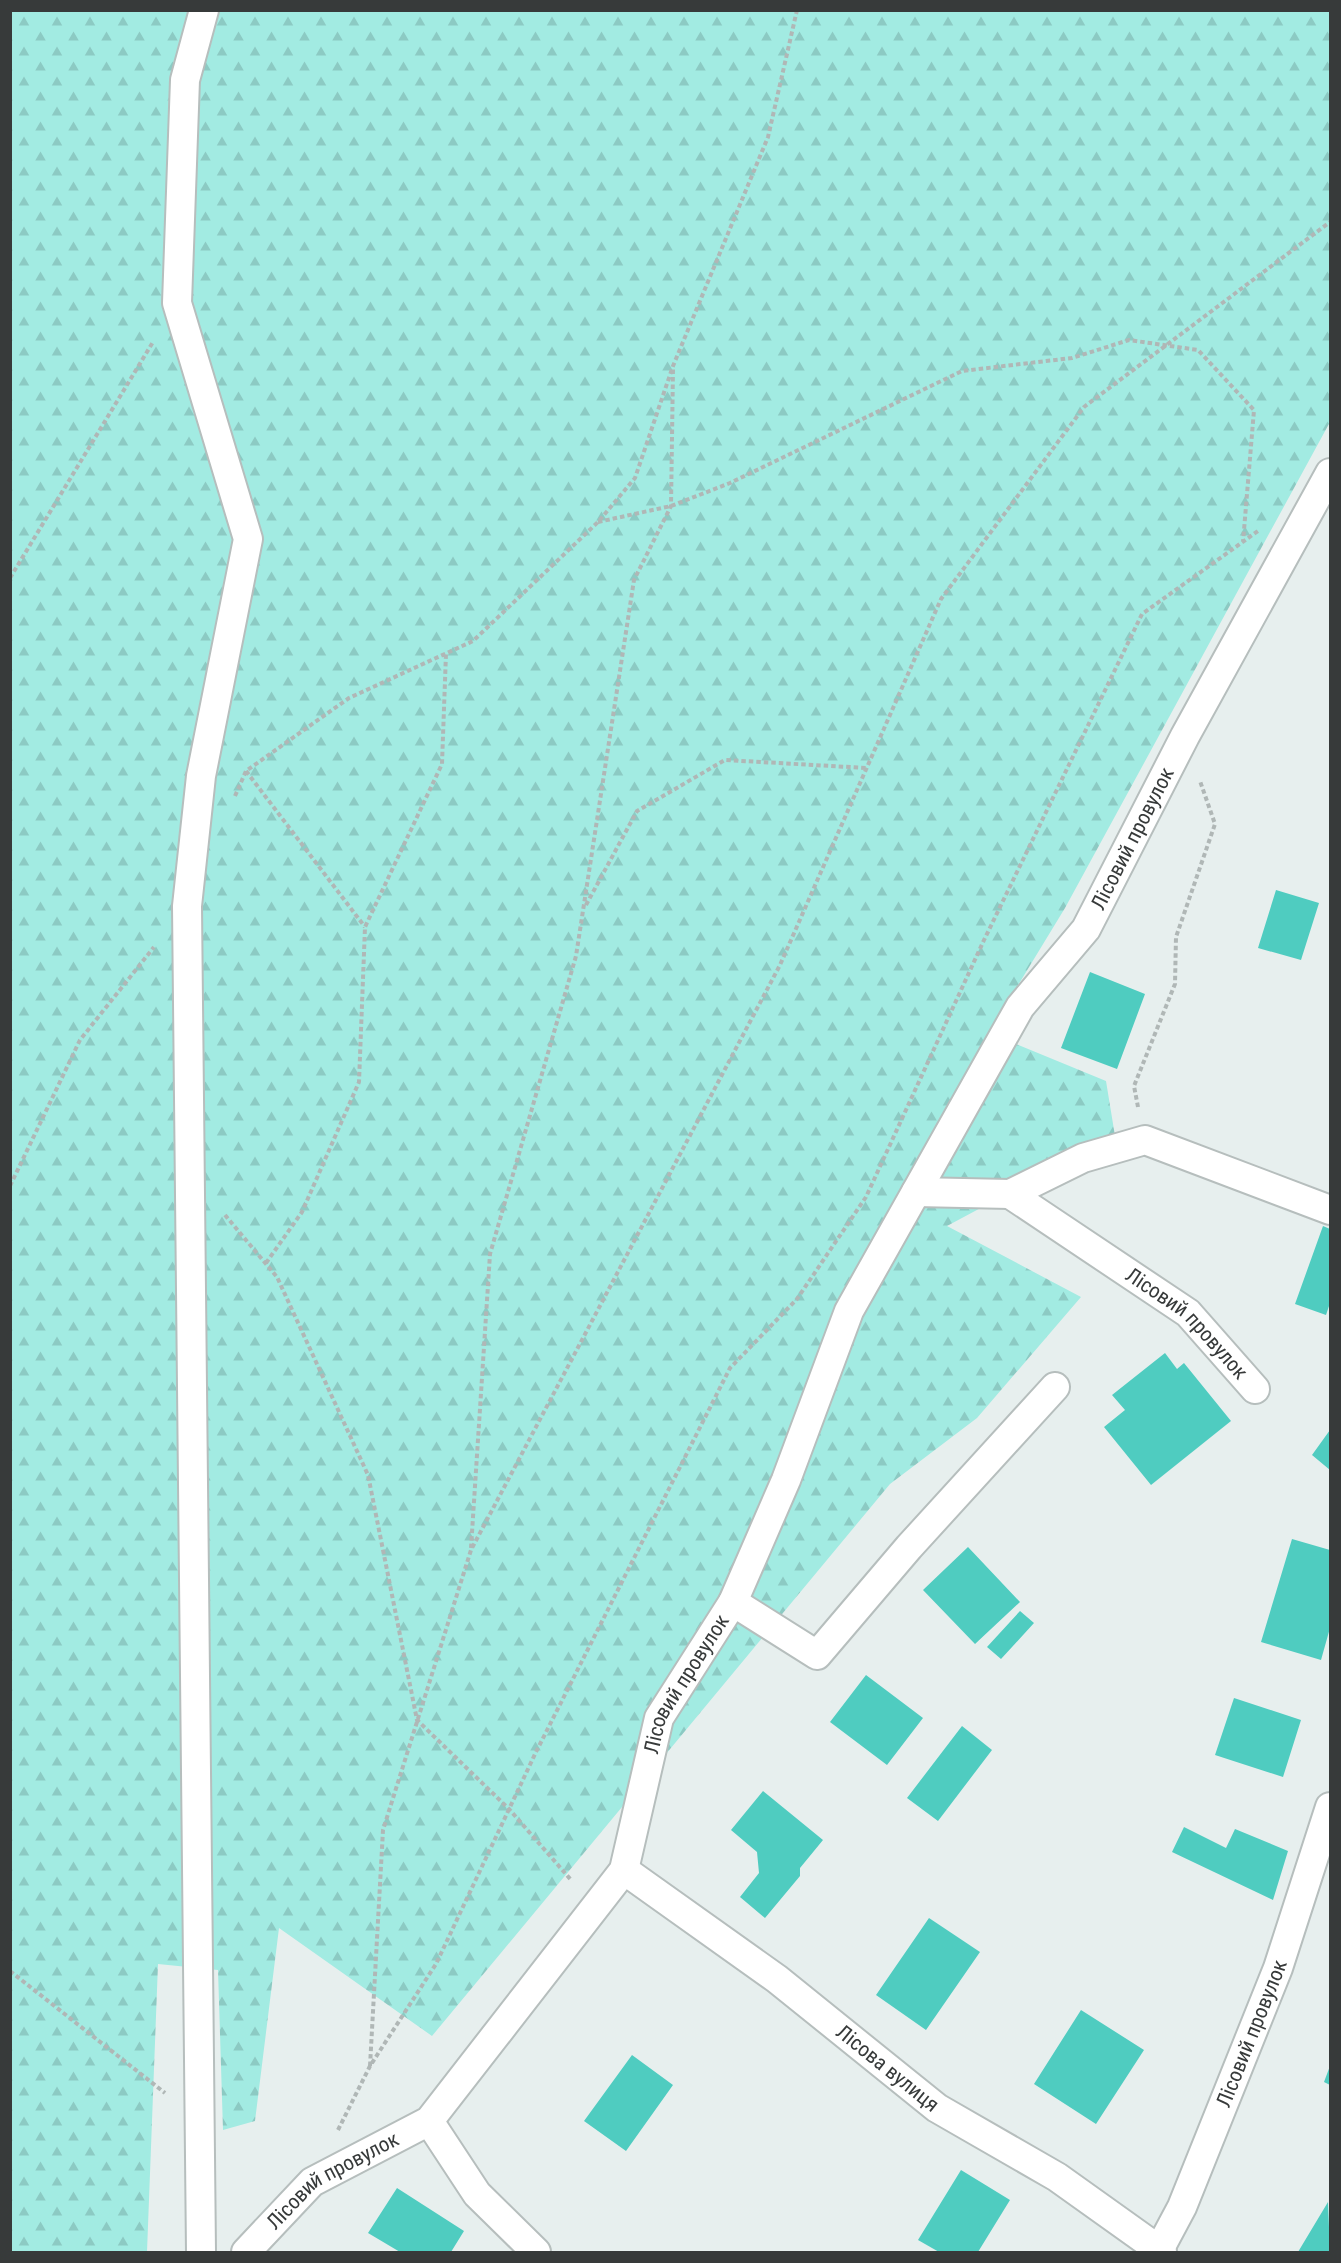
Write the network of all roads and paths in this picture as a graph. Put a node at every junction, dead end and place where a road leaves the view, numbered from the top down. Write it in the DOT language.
graph roads {
  1 [pos="204,10"];
  2 [pos="797,10"];
  3 [pos="1330,222"];
  4 [pos="177,303"];
  5 [pos="1165,346"];
  6 [pos="673,366"];
  7 [pos="1330,473"];
  8 [pos="672,506"];
  9 [pos="598,522"];
  10 [pos="1261,529"];
  11 [pos="1243,542"];
  12 [pos="10,578"];
  13 [pos="446,653"];
  14 [pos="1185,736"];
  15 [pos="867,768"];
  16 [pos="246,771"];
  17 [pos="232,802"];
  18 [pos="187,906"];
  19 [pos="584,908"];
  20 [pos="365,927"];
  21 [pos="1145,1140"];
  22 [pos="190,1173"];
  23 [pos="10,1186"];
  24 [pos="916,1192"];
  25 [pos="1010,1194"];
  26 [pos="1330,1210"];
  27 [pos="266,1263"];
  28 [pos="1055,1387"];
  29 [pos="1255,1389"];
  30 [pos="471,1550"];
  31 [pos="733,1602"];
  32 [pos="417,1720"];
  33 [pos="1330,1807"];
  34 [pos="509,1809"];
  35 [pos="624,1870"];
  36 [pos="594,1907"];
  37 [pos="10,1971"];
  38 [pos="369,2066"];
  39 [pos="201,2121"];
  40 [pos="429,2121"];
  41 [pos="312,2182"];
  42 [pos="1160,2252"];
  43 [pos="201,2253"];
  44 [pos="246,2253"];
  45 [pos="536,2253"];
  1 -- 4 [label="street"];
  2 -- 6 [label="path"];
  3 -- 5 [label="path"];
  4 -- 12 [label="path"];
  4 -- 18 [label="street"];
  5 -- 8 [label="path"];
  5 -- 11 [label="path"];
  5 -- 15 [label="path"];
  6 -- 8 [label="path"];
  6 -- 9 [label="path"];
  7 -- 14 [label="street, Лісовий провулок"];
  8 -- 9 [label="path"];
  8 -- 19 [label="path"];
  9 -- 13 [label="path"];
  10 -- 11 [label="path"];
  11 -- 34 [label="path"];
  13 -- 16 [label="path"];
  13 -- 20 [label="path"];
  14 -- 21 [label="path"];
  14 -- 24 [label="street, Лісовий провулок"];
  15 -- 19 [label="path"];
  15 -- 30 [label="path"];
  16 -- 17 [label="path"];
  16 -- 20 [label="path"];
  18 -- 22 [label="street"];
  18 -- 23 [label="path"];
  19 -- 30 [label="path"];
  20 -- 27 [label="path"];
  21 -- 25 [label="street"];
  21 -- 26 [label="street"];
  22 -- 27 [label="path"];
  22 -- 39 [label="street"];
  24 -- 25 [label="street"];
  24 -- 31 [label="street, Лісовий провулок"];
  25 -- 29 [label="street, Лісовий провулок"];
  27 -- 32 [label="path"];
  28 -- 31 [label="street, Лісовий провулок"];
  30 -- 32 [label="path"];
  31 -- 35 [label="street, Лісовий провулок"];
  32 -- 34 [label="path"];
  32 -- 38 [label="path"];
  33 -- 42 [label="street, Лісовий провулок"];
  34 -- 36 [label="path"];
  34 -- 38 [label="path"];
  35 -- 36 [label="street, Лісовий провулок"];
  35 -- 42 [label="street, Лісова вулиця"];
  36 -- 40 [label="street, Лісовий провулок"];
  37 -- 39 [label="path"];
  38 -- 41 [label="path"];
  39 -- 43 [label="street"];
  40 -- 41 [label="street, Лісовий провулок"];
  40 -- 45 [label="street"];
  41 -- 44 [label="street, Лісовий провулок"];
}
